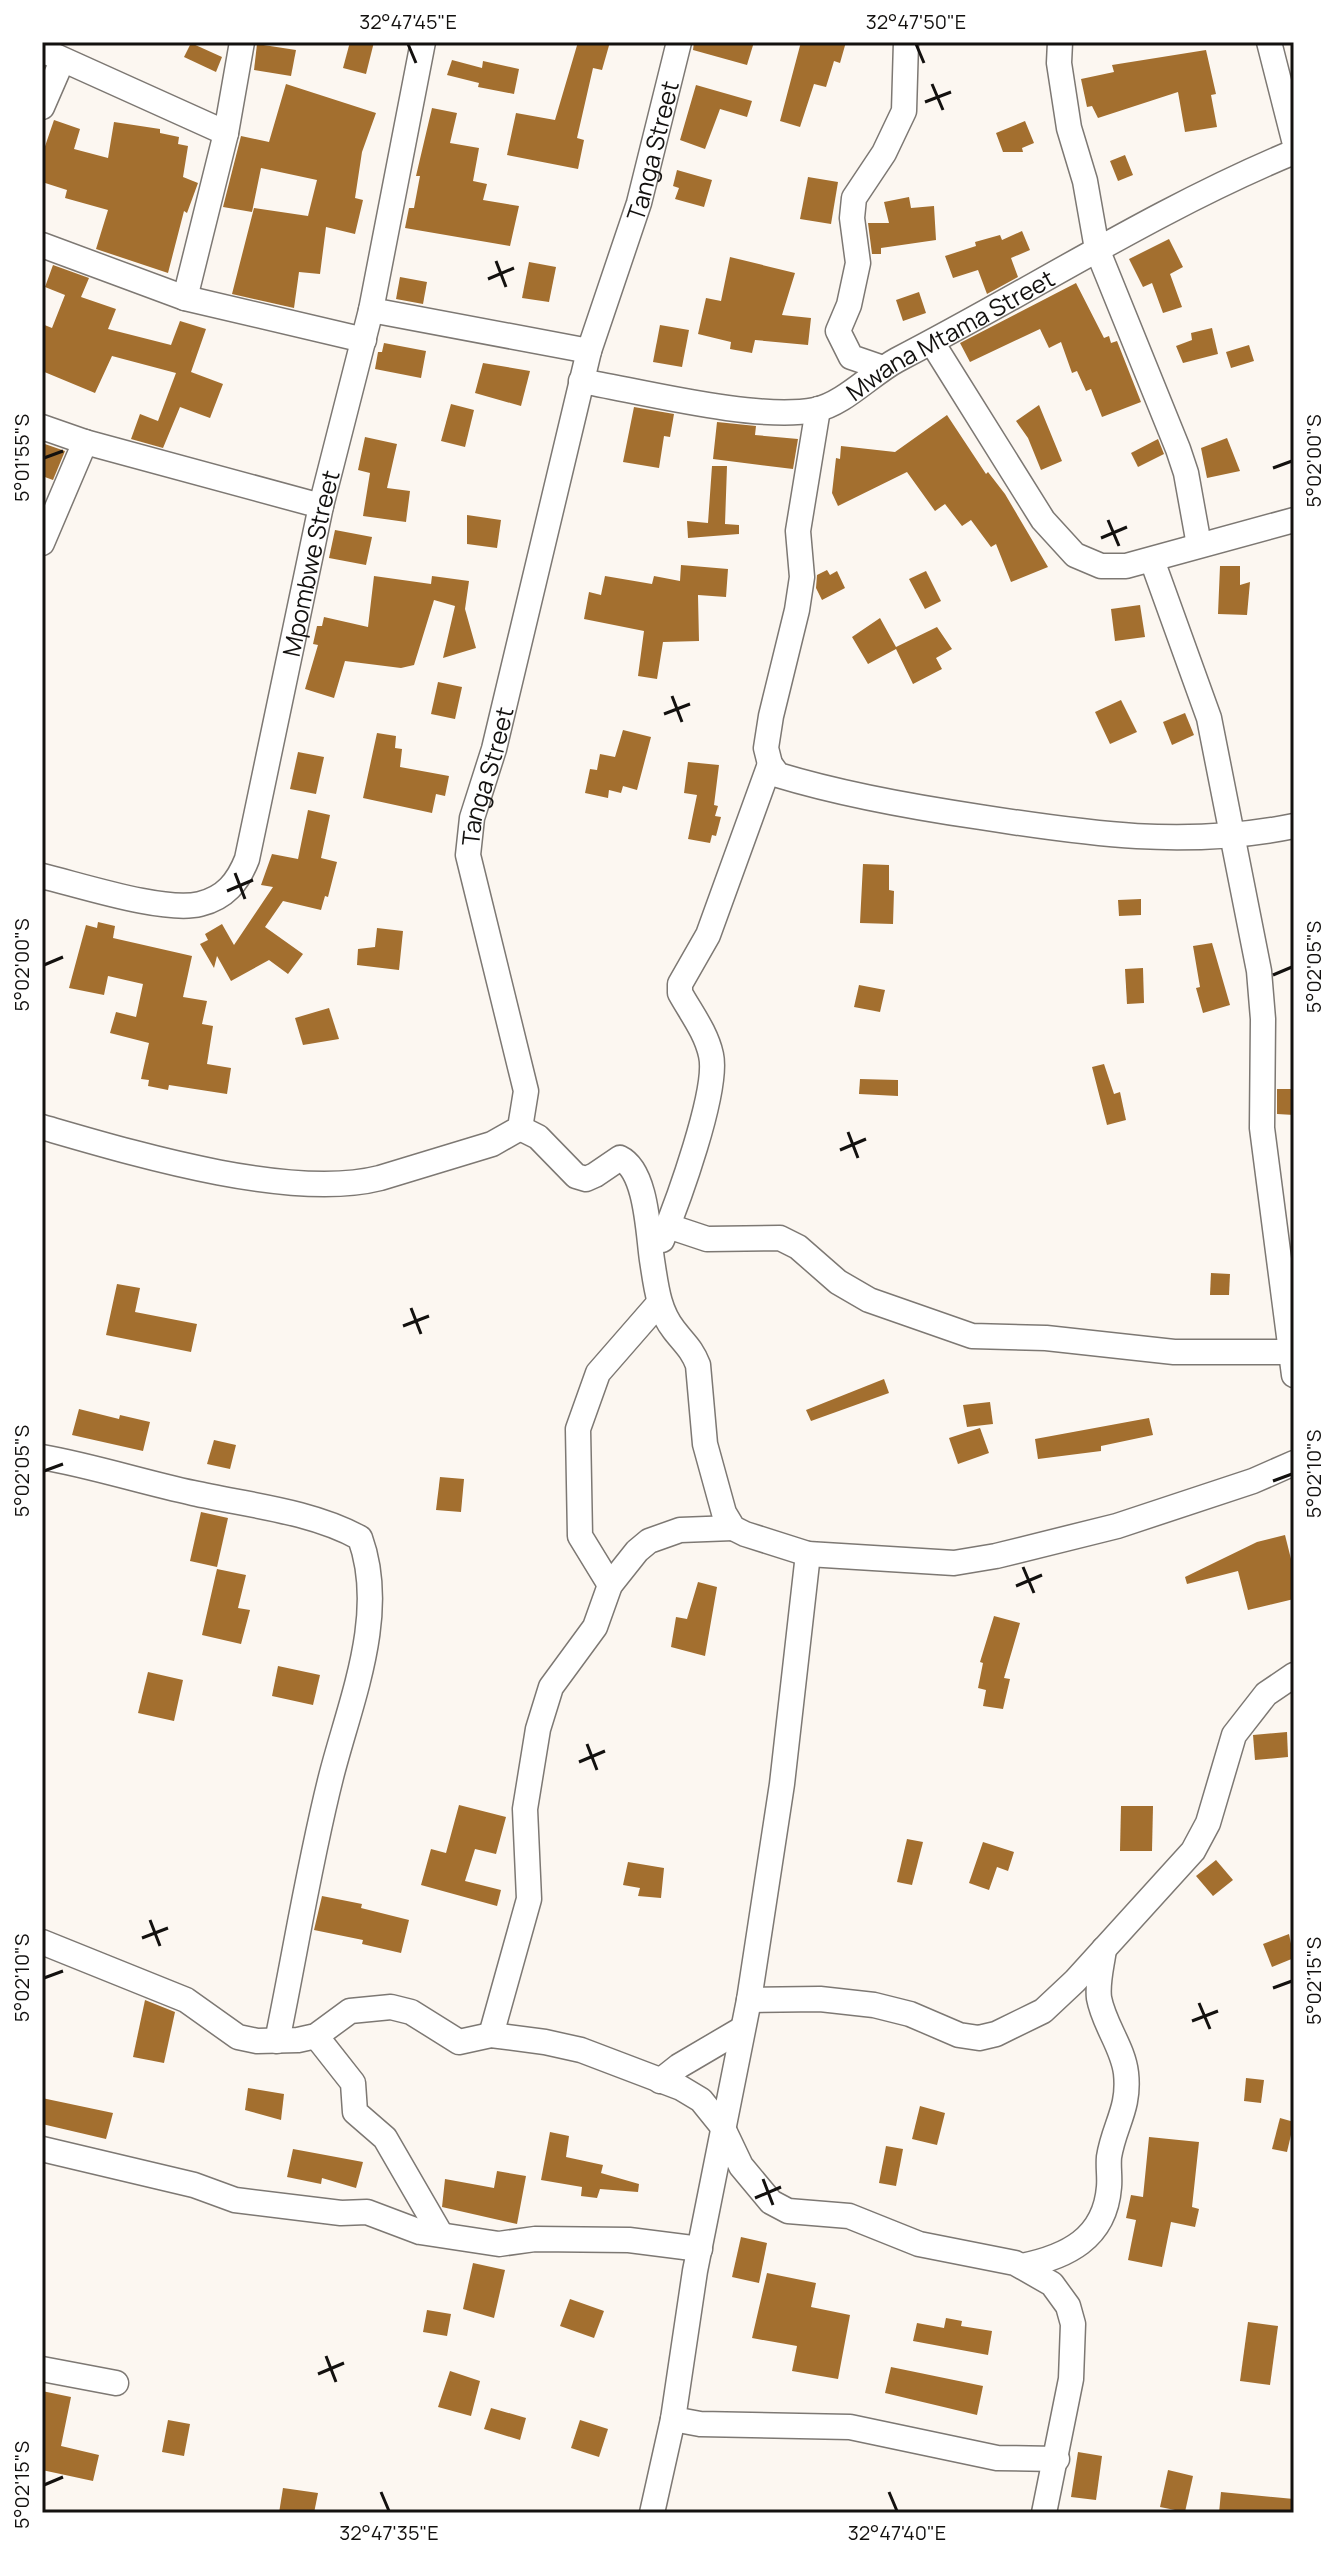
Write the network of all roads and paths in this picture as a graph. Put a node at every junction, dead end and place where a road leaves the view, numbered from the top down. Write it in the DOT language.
graph roads {
  1 [pos="242,42"];
  2 [pos="423,42"];
  3 [pos="679,42"];
  4 [pos="906,42"];
  5 [pos="1060,42"];
  6 [pos="1269,42"];
  7 [pos="52,55"];
  8 [pos="42,107"];
  9 [pos="226,133"];
  10 [pos="1294,140"];
  11 [pos="1294,152"];
  12 [pos="42,245"];
  13 [pos="1097,249"];
  14 [pos="185,298"];
  15 [pos="371,310"];
  16 [pos="364,340"];
  17 [pos="933,344"];
  18 [pos="589,351"];
  19 [pos="883,368"];
  20 [pos="581,381"];
  21 [pos="818,409"];
  22 [pos="42,427"];
  23 [pos="85,442"];
  24 [pos="321,506"];
  25 [pos="1294,520"];
  26 [pos="42,543"];
  27 [pos="1199,545"];
  28 [pos="1152,560"];
  29 [pos="770,764"];
  30 [pos="1294,826"];
  31 [pos="1232,835"];
  32 [pos="42,876"];
  33 [pos="42,1127"];
  34 [pos="520,1128"];
  35 [pos="668,1226"];
  36 [pos="653,1261"];
  37 [pos="659,1303"];
  38 [pos="1292,1364"];
  39 [pos="42,1457"];
  40 [pos="1294,1463"];
  41 [pos="733,1528"];
  42 [pos="808,1554"];
  43 [pos="610,1585"];
  44 [pos="1294,1675"];
  45 [pos="42,1942"];
  46 [pos="1104,1949"];
  47 [pos="749,2000"];
  48 [pos="742,2029"];
  49 [pos="491,2035"];
  50 [pos="316,2036"];
  51 [pos="277,2041"];
  52 [pos="660,2081"];
  53 [pos="722,2126"];
  54 [pos="42,2149"];
  55 [pos="440,2233"];
  56 [pos="700,2249"];
  57 [pos="1022,2266"];
  58 [pos="42,2369"];
  59 [pos="116,2383"];
  60 [pos="673,2419"];
  61 [pos="1057,2459"];
  62 [pos="652,2513"];
  63 [pos="1044,2513"];
  1 -- 9 [label="street"];
  2 -- 15 [label="street, Mpombwe Street"];
  3 -- 18 [label="street, Tanga Street"];
  4 -- 19 [label="street"];
  5 -- 13 [label="street"];
  6 -- 10 [label="street"];
  7 -- 8 [label="street"];
  7 -- 9 [label="street"];
  9 -- 14 [label="street"];
  11 -- 13 [label="street, Mwana Mtama Street"];
  12 -- 14 [label="street"];
  13 -- 17 [label="street, Mwana Mtama Street"];
  13 -- 27 [label="street"];
  14 -- 16 [label="street"];
  15 -- 16 [label="street, Mpombwe Street"];
  15 -- 18 [label="street"];
  16 -- 24 [label="street, Mpombwe Street"];
  17 -- 19 [label="street, Mwana Mtama Street"];
  17 -- 28 [label="street"];
  18 -- 20 [label="street, Tanga Street"];
  19 -- 21 [label="street, Mwana Mtama Street"];
  20 -- 21 [label="street, Mwana Mtama Street"];
  20 -- 34 [label="street, Tanga Street"];
  21 -- 29 [label="street"];
  22 -- 23 [label="street"];
  23 -- 24 [label="street"];
  23 -- 26 [label="street"];
  24 -- 32 [label="street, Mpombwe Street"];
  25 -- 27 [label="street"];
  27 -- 28 [label="street"];
  28 -- 31 [label="street"];
  29 -- 31 [label="street"];
  29 -- 35 [label="street"];
  30 -- 31 [label="street"];
  31 -- 38 [label="street"];
  33 -- 34 [label="street"];
  34 -- 36 [label="street"];
  35 -- 36 [label="street"];
  35 -- 38 [label="street"];
  36 -- 37 [label="street"];
  37 -- 41 [label="street"];
  37 -- 43 [label="street"];
  39 -- 51 [label="street"];
  40 -- 42 [label="street"];
  41 -- 42 [label="street"];
  41 -- 43 [label="street"];
  42 -- 47 [label="street"];
  43 -- 49 [label="street"];
  44 -- 46 [label="street"];
  45 -- 51 [label="street"];
  46 -- 47 [label="street"];
  46 -- 57 [label="street"];
  47 -- 48 [label="street"];
  48 -- 52 [label="street"];
  48 -- 53 [label="street"];
  49 -- 50 [label="street"];
  49 -- 52 [label="street"];
  50 -- 51 [label="street"];
  50 -- 55 [label="street"];
  52 -- 53 [label="street"];
  53 -- 56 [label="street"];
  53 -- 57 [label="street"];
  54 -- 55 [label="street"];
  55 -- 56 [label="street"];
  56 -- 60 [label="street"];
  57 -- 61 [label="street"];
  58 -- 59 [label="street"];
  60 -- 61 [label="street"];
  60 -- 62 [label="street"];
  61 -- 63 [label="street"];
}
